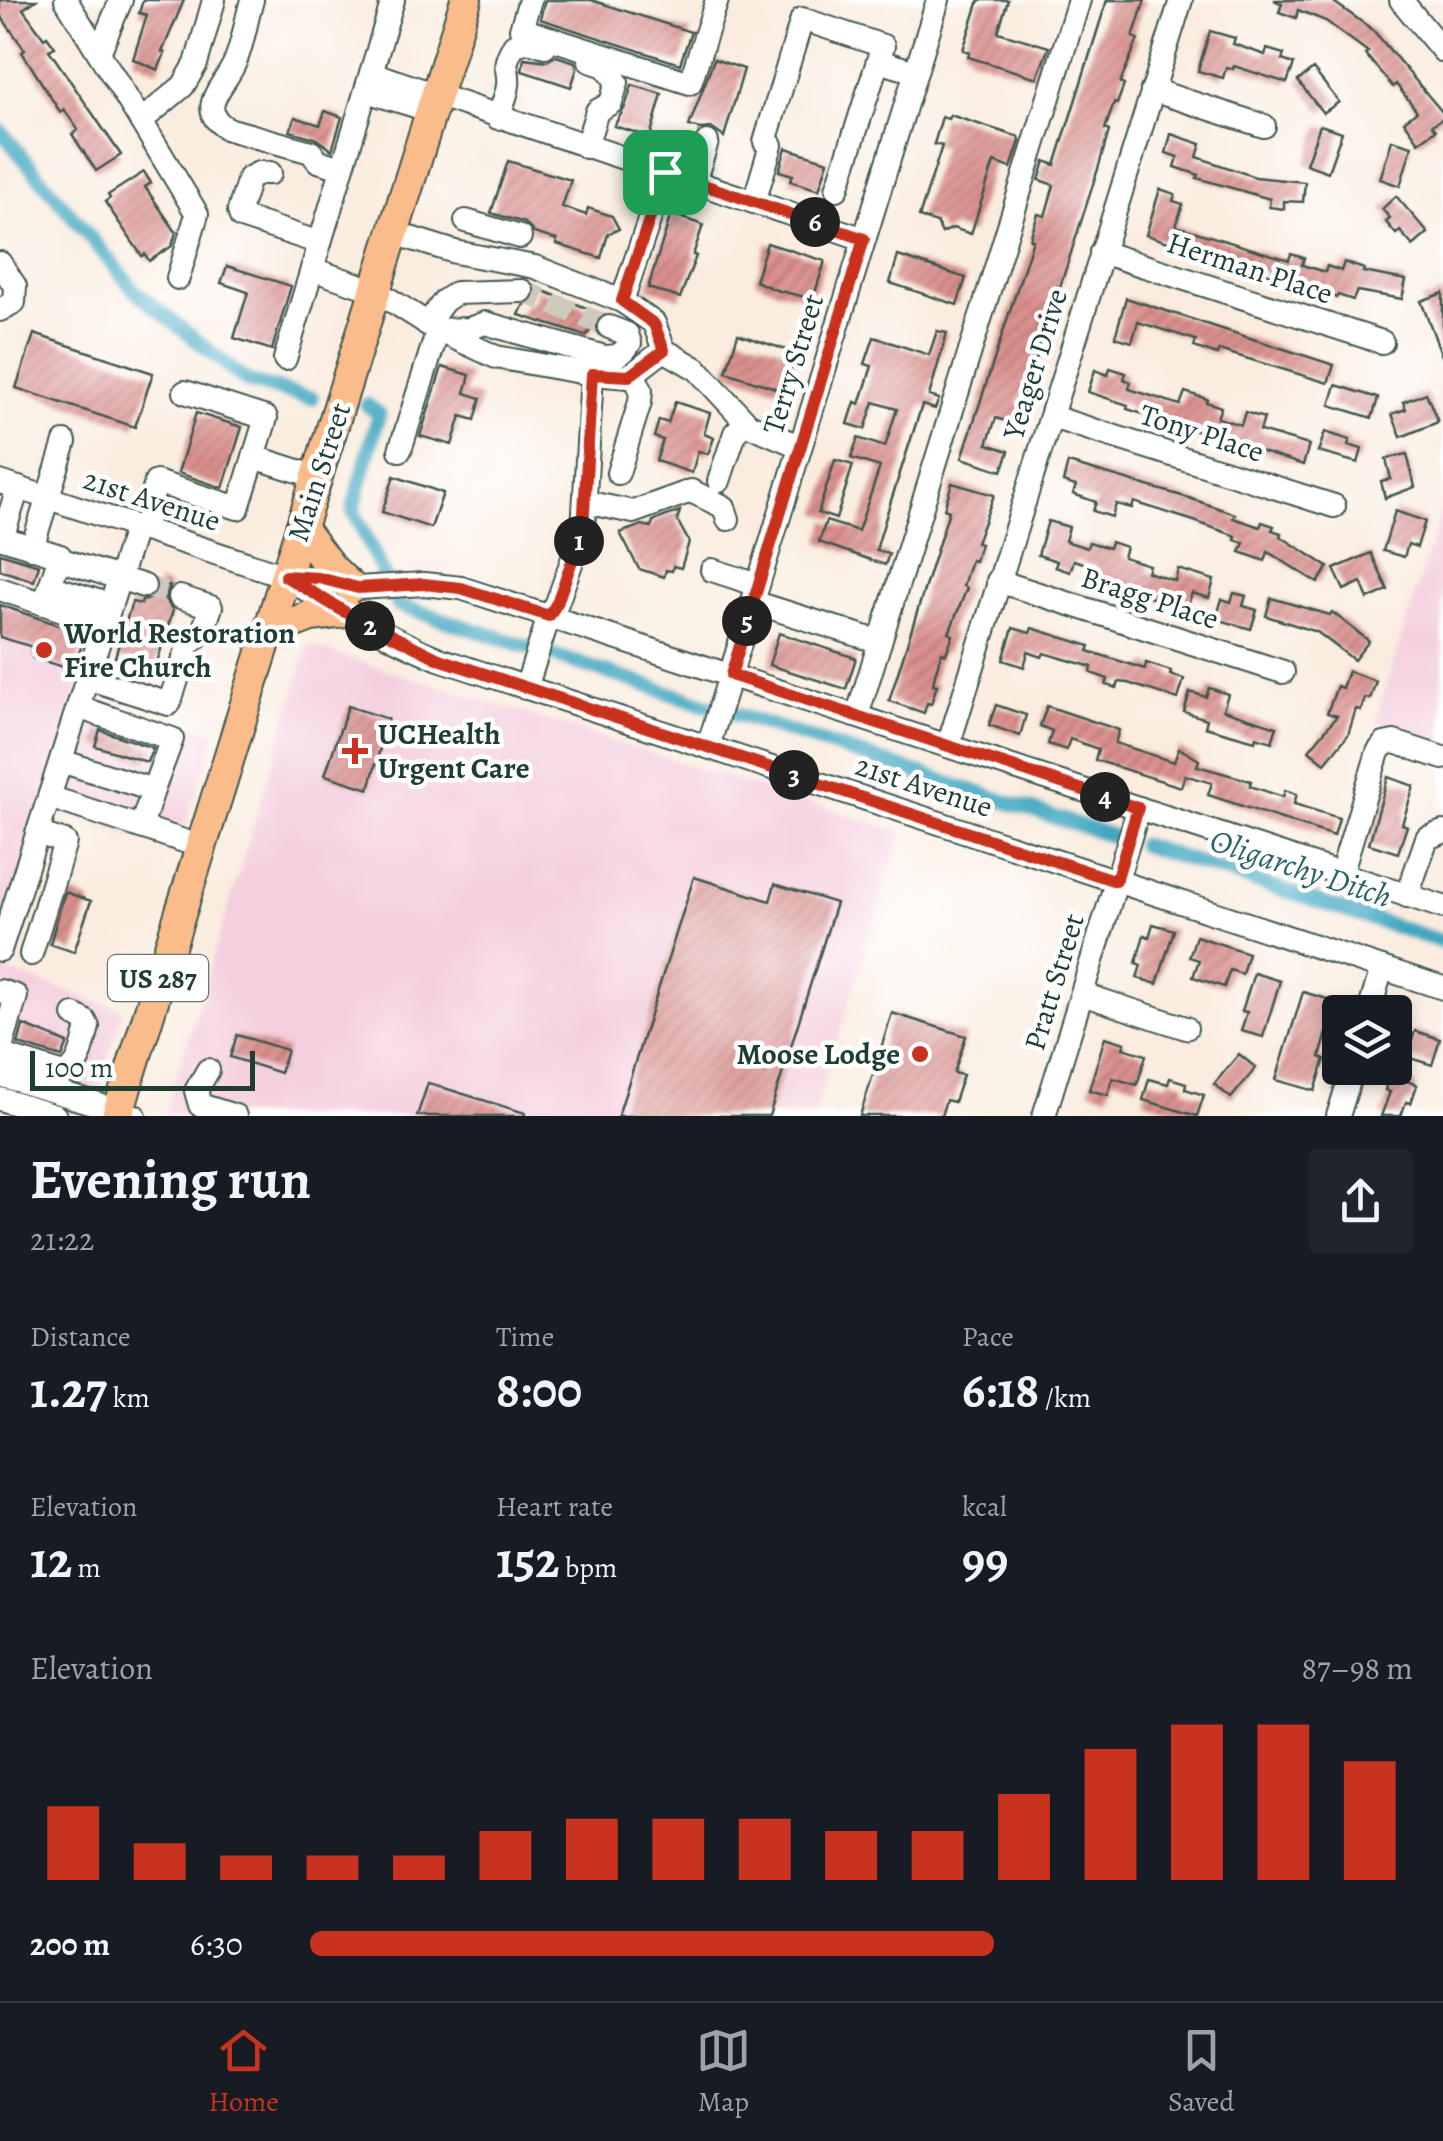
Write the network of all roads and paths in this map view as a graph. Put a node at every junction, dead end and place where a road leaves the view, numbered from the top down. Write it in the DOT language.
graph roads {
  1 [pos="66,0"];
  2 [pos="121,0"];
  3 [pos="214,0"];
  4 [pos="252,0"];
  5 [pos="393,0"];
  6 [pos="466,0"];
  7 [pos="530,0"];
  8 [pos="717,0"];
  9 [pos="938,0"];
  10 [pos="1079,0"];
  11 [pos="1181,0"];
  12 [pos="1401,0"];
  13 [pos="1443,51"];
  14 [pos="99,53"];
  15 [pos="878,61"];
  16 [pos="916,72"];
  17 [pos="368,82"];
  18 [pos="1152,90"];
  19 [pos="434,104"];
  20 [pos="136,113"];
  21 [pos="498,118"];
  22 [pos="1264,126"];
  23 [pos="707,142"];
  24 [pos="586,146"];
  25 [pos="851,147"];
  26 [pos="889,158"];
  27 [pos="342,168"];
  28 [pos="665,172"];
  29 [pos="270,174"];
  30 [pos="694,182"];
  31 [pos="837,189"];
  32 [pos="754,202"];
  33 [pos="466,221"];
  34 [pos="394,233"];
  35 [pos="864,239"];
  36 [pos="320,243"];
  37 [pos="1100,252"];
  38 [pos="0,262"];
  39 [pos="524,264"];
  40 [pos="312,269"];
  41 [pos="178,278"];
  42 [pos="376,291"];
  43 [pos="622,301"];
  44 [pos="0,310"];
  45 [pos="433,327"];
  46 [pos="610,327"];
  47 [pos="1382,342"];
  48 [pos="664,350"];
  49 [pos="285,359"];
  50 [pos="592,374"];
  51 [pos="633,374"];
  52 [pos="184,392"];
  53 [pos="1052,416"];
  54 [pos="746,422"];
  55 [pos="65,442"];
  56 [pos="799,446"];
  57 [pos="400,450"];
  58 [pos="254,457"];
  59 [pos="618,473"];
  60 [pos="317,477"];
  61 [pos="719,481"];
  62 [pos="9,485"];
  63 [pos="47,498"];
  64 [pos="585,502"];
  65 [pos="1334,506"];
  66 [pos="728,519"];
  67 [pos="140,528"];
  68 [pos="302,528"];
  69 [pos="1,537"];
  70 [pos="32,548"];
  71 [pos="59,559"];
  72 [pos="712,570"];
  73 [pos="285,576"];
  74 [pos="119,578"];
  75 [pos="998,581"];
  76 [pos="144,586"];
  77 [pos="0,589"];
  78 [pos="756,594"];
  79 [pos="47,595"];
  80 [pos="358,596"];
  81 [pos="180,597"];
  82 [pos="107,615"];
  83 [pos="549,616"];
  84 [pos="267,633"];
  85 [pos="880,642"];
  86 [pos="1283,672"];
  87 [pos="87,678"];
  88 [pos="727,685"];
  89 [pos="526,688"];
  90 [pos="78,707"];
  91 [pos="857,716"];
  92 [pos="948,746"];
  93 [pos="708,747"];
  94 [pos="1443,758"];
  95 [pos="60,761"];
  96 [pos="154,790"];
  97 [pos="49,797"];
  98 [pos="1138,808"];
  99 [pos="142,827"];
  100 [pos="1443,832"];
  101 [pos="38,834"];
  102 [pos="199,846"];
  103 [pos="1341,874"];
  104 [pos="1116,881"];
  105 [pos="1407,896"];
  106 [pos="1443,908"];
  107 [pos="0,950"];
  108 [pos="31,954"];
  109 [pos="1382,968"];
  110 [pos="1443,988"];
  111 [pos="8,994"];
  112 [pos="1082,994"];
  113 [pos="1374,995"];
  114 [pos="74,1016"];
  115 [pos="1186,1028"];
  116 [pos="208,1070"];
  117 [pos="0,1075"];
  118 [pos="1348,1085"];
  119 [pos="59,1094"];
  120 [pos="0,1099"];
  121 [pos="123,1114"];
  122 [pos="235,1116"];
  123 [pos="1044,1116"];
  124 [pos="1338,1116"];
  1 -- 14 [label="street"];
  2 -- 14 [label="street"];
  3 -- 20 [label="street"];
  4 -- 27 [label="street"];
  5 -- 17 [label="street"];
  6 -- 19 [label="highway, Main Street / US 287"];
  7 -- 8 [label="street"];
  9 -- 16 [label="street, Terry Street"];
  10 -- 85 [label="street"];
  11 -- 18 [label="street, Yeager Drive"];
  12 -- 13 [label="street"];
  14 -- 20 [label="street"];
  15 -- 16 [label="street"];
  15 -- 25 [label="street"];
  15 -- 32 [label="street"];
  16 -- 26 [label="street, Terry Street"];
  17 -- 19 [label="street"];
  17 -- 27 [label="street"];
  18 -- 22 [label="street"];
  18 -- 37 [label="street, Yeager Drive"];
  19 -- 21 [label="street"];
  19 -- 34 [label="highway, Main Street / US 287"];
  20 -- 41 [label="street"];
  21 -- 24 [label="street"];
  21 -- 24 [label="street"];
  23 -- 30 [label="street"];
  24 -- 28 [label="street"];
  25 -- 26 [label="street"];
  25 -- 31 [label="street"];
  26 -- 35 [label="street, Terry Street"];
  27 -- 36 [label="street"];
  28 -- 30 [label="street"];
  28 -- 43 [label="street"];
  29 -- 36 [label="street"];
  30 -- 32 [label="street"];
  32 -- 35 [label="street"];
  33 -- 39 [label="street"];
  34 -- 39 [label="street"];
  34 -- 42 [label="highway, Main Street / US 287"];
  35 -- 56 [label="street, Terry Street"];
  36 -- 40 [label="street"];
  37 -- 47 [label="street, Herman Place"];
  37 -- 53 [label="street, Yeager Drive"];
  38 -- 44 [label="street"];
  39 -- 43 [label="street"];
  39 -- 45 [label="street"];
  40 -- 42 [label="street"];
  40 -- 49 [label="street"];
  42 -- 45 [label="street"];
  42 -- 60 [label="highway, Main Street / US 287"];
  43 -- 48 [label="street"];
  45 -- 46 [label="street"];
  45 -- 50 [label="street"];
  45 -- 57 [label="street"];
  48 -- 51 [label="street"];
  48 -- 54 [label="street"];
  50 -- 51 [label="street"];
  50 -- 64 [label="street"];
  51 -- 59 [label="street"];
  52 -- 58 [label="street"];
  53 -- 65 [label="street, Tony Place"];
  53 -- 75 [label="street, Yeager Drive"];
  54 -- 56 [label="street"];
  54 -- 61 [label="street"];
  55 -- 63 [label="street"];
  56 -- 78 [label="street, Terry Street"];
  58 -- 60 [label="street"];
  58 -- 67 [label="street"];
  60 -- 68 [label="highway, Main Street / US 287"];
  62 -- 63 [label="street, 21st Avenue"];
  62 -- 69 [label="street"];
  63 -- 67 [label="street, 21st Avenue"];
  63 -- 70 [label="street"];
  64 -- 66 [label="street"];
  64 -- 83 [label="street"];
  67 -- 73 [label="street, 21st Avenue"];
  67 -- 74 [label="street"];
  68 -- 73 [label="highway, Main Street / US 287"];
  68 -- 80 [label="highway"];
  69 -- 70 [label="street"];
  70 -- 71 [label="street"];
  71 -- 74 [label="street"];
  71 -- 79 [label="street"];
  72 -- 78 [label="street"];
  73 -- 80 [label="street, 21st Avenue"];
  73 -- 84 [label="highway, Main Street / US 287"];
  74 -- 76 [label="street"];
  74 -- 82 [label="street"];
  75 -- 86 [label="street, Bragg Place"];
  75 -- 92 [label="street, Yeager Drive"];
  77 -- 79 [label="street"];
  78 -- 85 [label="street"];
  78 -- 88 [label="street, Terry Street"];
  79 -- 82 [label="street"];
  80 -- 83 [label="street, 21st Avenue"];
  80 -- 84 [label="highway"];
  80 -- 89 [label="street, 21st Avenue"];
  81 -- 87 [label="street"];
  82 -- 87 [label="street"];
  83 -- 88 [label="street, 21st Avenue"];
  83 -- 89 [label="street"];
  84 -- 102 [label="highway, Main Street / US 287"];
  85 -- 91 [label="street"];
  87 -- 90 [label="street"];
  88 -- 91 [label="street, 21st Avenue"];
  88 -- 93 [label="street, Terry Street"];
  89 -- 93 [label="street, 21st Avenue"];
  90 -- 95 [label="street"];
  90 -- 96 [label="street"];
  91 -- 92 [label="street, 21st Avenue"];
  92 -- 98 [label="street, 21st Avenue"];
  93 -- 104 [label="street, 21st Avenue"];
  94 -- 103 [label="street"];
  95 -- 96 [label="street"];
  95 -- 97 [label="street"];
  96 -- 99 [label="street"];
  97 -- 99 [label="street"];
  97 -- 101 [label="street"];
  98 -- 103 [label="street, 21st Avenue"];
  98 -- 104 [label="street, Pratt Street"];
  99 -- 102 [label="street"];
  100 -- 105 [label="street"];
  101 -- 107 [label="street"];
  101 -- 108 [label="street"];
  102 -- 121 [label="highway, Main Street / US 287"];
  103 -- 105 [label="street, 21st Avenue"];
  104 -- 109 [label="street, 21st Avenue"];
  104 -- 112 [label="street, Pratt Street"];
  105 -- 106 [label="street, 21st Avenue"];
  109 -- 110 [label="street, 21st Avenue"];
  109 -- 113 [label="street"];
  111 -- 119 [label="street"];
  112 -- 115 [label="street"];
  112 -- 123 [label="street, Pratt Street"];
  114 -- 119 [label="street"];
  116 -- 122 [label="street"];
  117 -- 119 [label="street"];
  118 -- 124 [label="street"];
  119 -- 120 [label="street"];
  119 -- 121 [label="street"];
}
